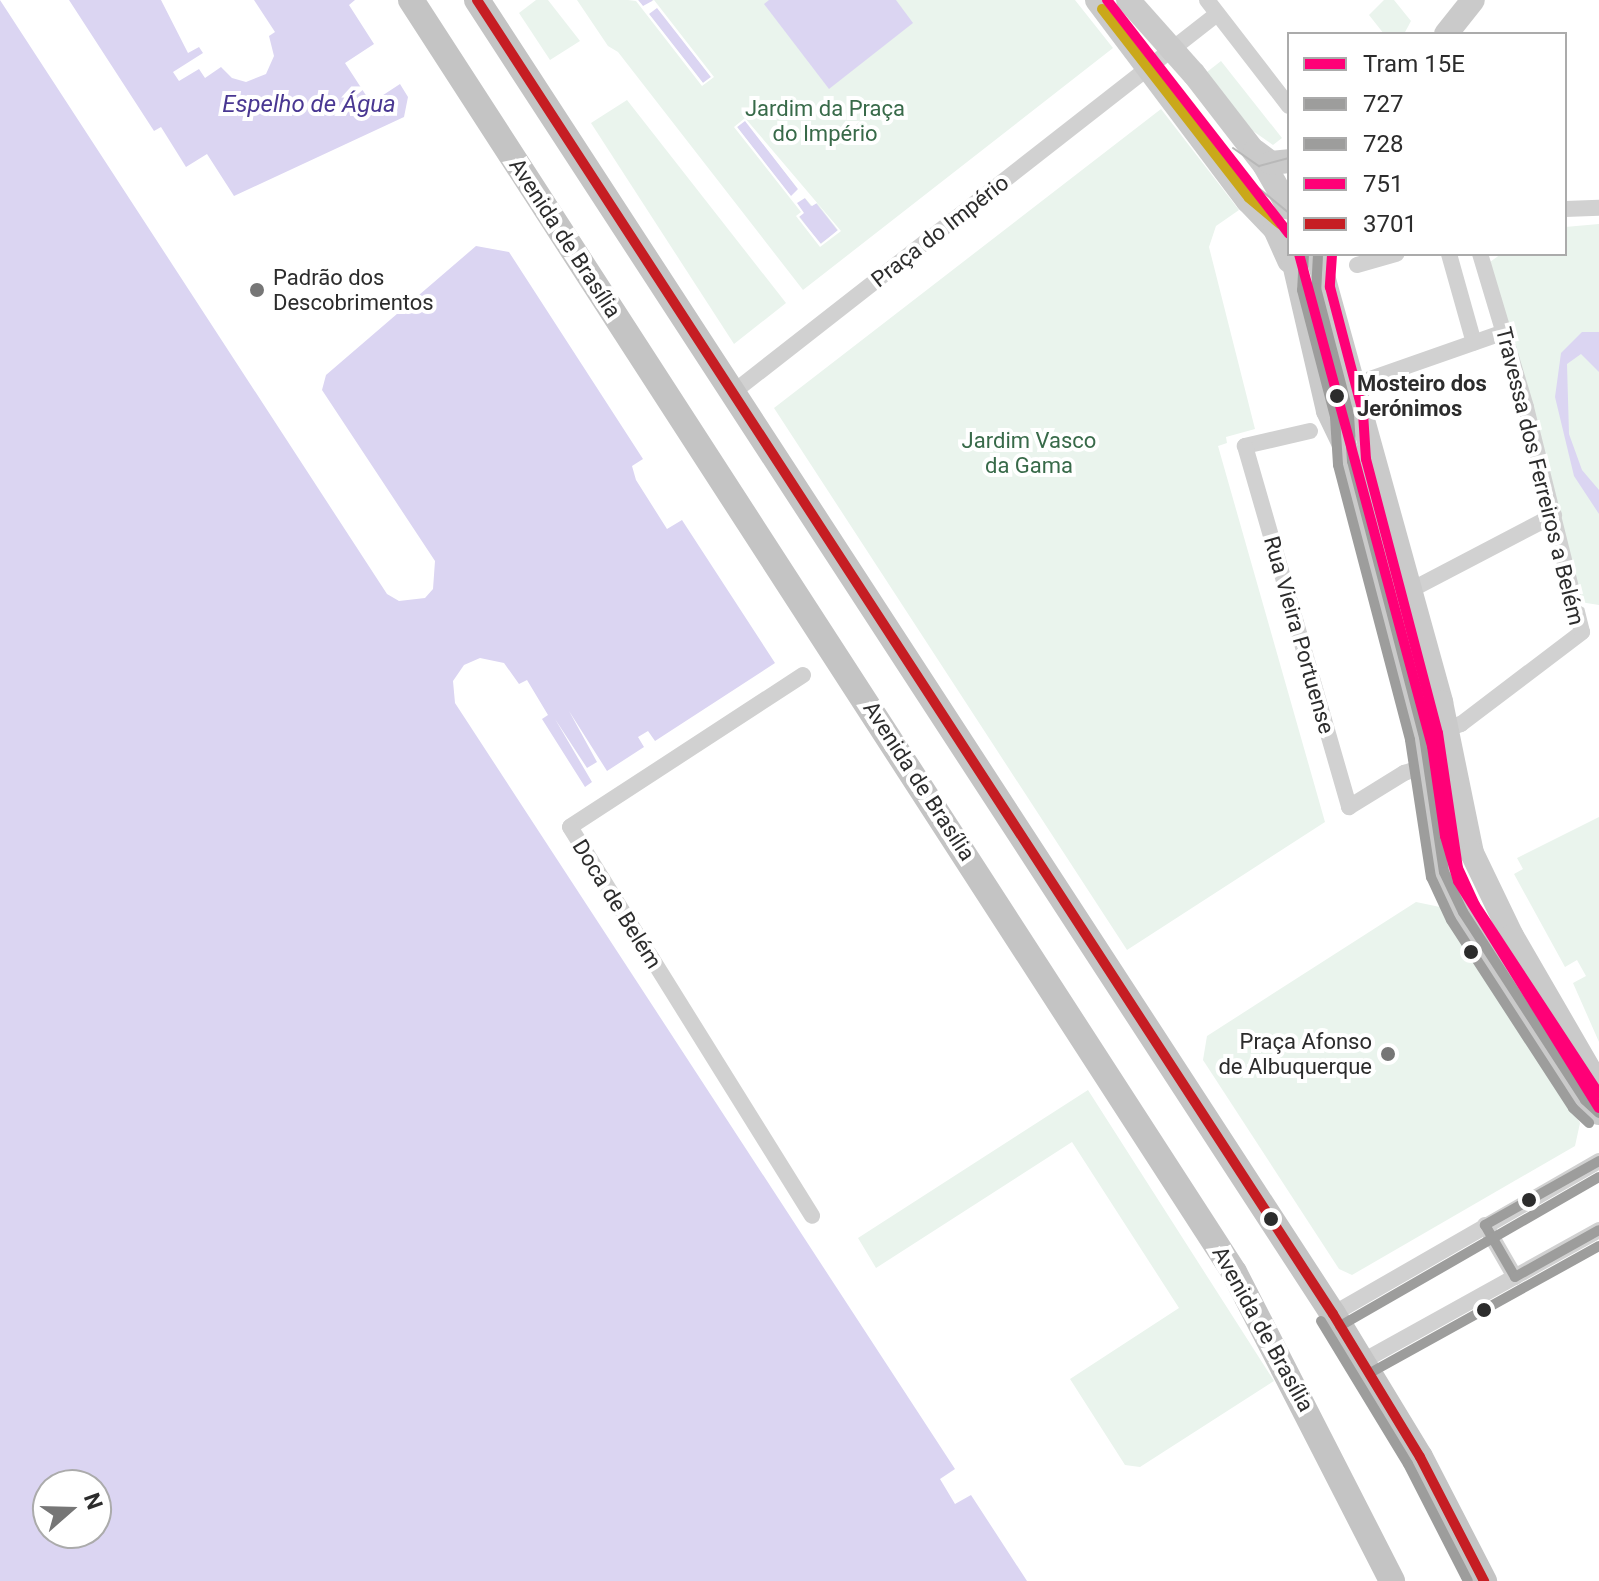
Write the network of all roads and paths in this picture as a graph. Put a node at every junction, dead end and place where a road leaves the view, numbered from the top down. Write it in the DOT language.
graph roads {
  1 [pos="411,0"];
  2 [pos="1097,0"];
  3 [pos="1128,0"];
  4 [pos="1207,0"];
  5 [pos="1473,0"];
  6 [pos="484,3"];
  7 [pos="1217,14"];
  8 [pos="1448,32"];
  9 [pos="1160,60"];
  10 [pos="1287,103"];
  11 [pos="1250,147"];
  12 [pos="1287,161"];
  13 [pos="1287,205"];
  14 [pos="1599,208"];
  15 [pos="1567,209"];
  16 [pos="1258,211"];
  17 [pos="1287,216"];
  18 [pos="1291,256"];
  19 [pos="1318,256"];
  20 [pos="1389,256"];
  21 [pos="1481,256"];
  22 [pos="1451,260"];
  23 [pos="1357,265"];
  24 [pos="1294,279"];
  25 [pos="1504,332"];
  26 [pos="1474,343"];
  27 [pos="1353,385"];
  28 [pos="731,394"];
  29 [pos="1310,431"];
  30 [pos="1554,515"];
  31 [pos="1407,592"];
  32 [pos="803,675"];
  33 [pos="1447,729"];
  34 [pos="1435,768"];
  35 [pos="1599,1086"];
  36 [pos="1599,1113"];
  37 [pos="1599,1161"];
  38 [pos="812,1216"];
  39 [pos="1485,1225"];
  40 [pos="1599,1230"];
  41 [pos="1515,1277"];
  42 [pos="1333,1314"];
  43 [pos="1363,1361"];
  44 [pos="1392,1581"];
  45 [pos="1484,1581"];
  1 -- 44 [label="main road, Avenida de Brasília"];
  2 -- 9 [label="main road"];
  3 -- 9 [label="main road"];
  4 -- 7 [label="street"];
  5 -- 8 [label="main road"];
  6 -- 28 [label="main road"];
  7 -- 9 [label="street, Praça do Império"];
  7 -- 10 [label="street"];
  9 -- 11 [label="main road"];
  9 -- 16 [label="main road"];
  9 -- 28 [label="street, Praça do Império"];
  11 -- 12 [label="main road"];
  11 -- 13 [label="main road"];
  14 -- 15 [label="street"];
  16 -- 17 [label="main road"];
  16 -- 24 [label="main road"];
  18 -- 24 [label="main road"];
  19 -- 27 [label="main road"];
  20 -- 23 [label="street"];
  21 -- 25 [label="street, Travessa dos Ferreiros a Belém"];
  22 -- 26 [label="street"];
  24 -- 34 [label="main road"];
  25 -- 26 [label="street"];
  25 -- 30 [label="street, Travessa dos Ferreiros a Belém"];
  26 -- 27 [label="street"];
  27 -- 31 [label="main road"];
  28 -- 42 [label="main road"];
  29 -- 34 [label="street, Rua Vieira Portuense"];
  30 -- 31 [label="street"];
  30 -- 33 [label="street, Travessa dos Ferreiros a Belém"];
  31 -- 33 [label="main road"];
  32 -- 38 [label="street, Doca de Belém"];
  33 -- 34 [label="main road"];
  34 -- 35 [label="main road"];
  34 -- 36 [label="main road"];
  37 -- 39 [label="street"];
  39 -- 41 [label="street"];
  39 -- 42 [label="street"];
  40 -- 41 [label="street"];
  41 -- 43 [label="street"];
  42 -- 43 [label="main road"];
  43 -- 45 [label="main road"];
}
